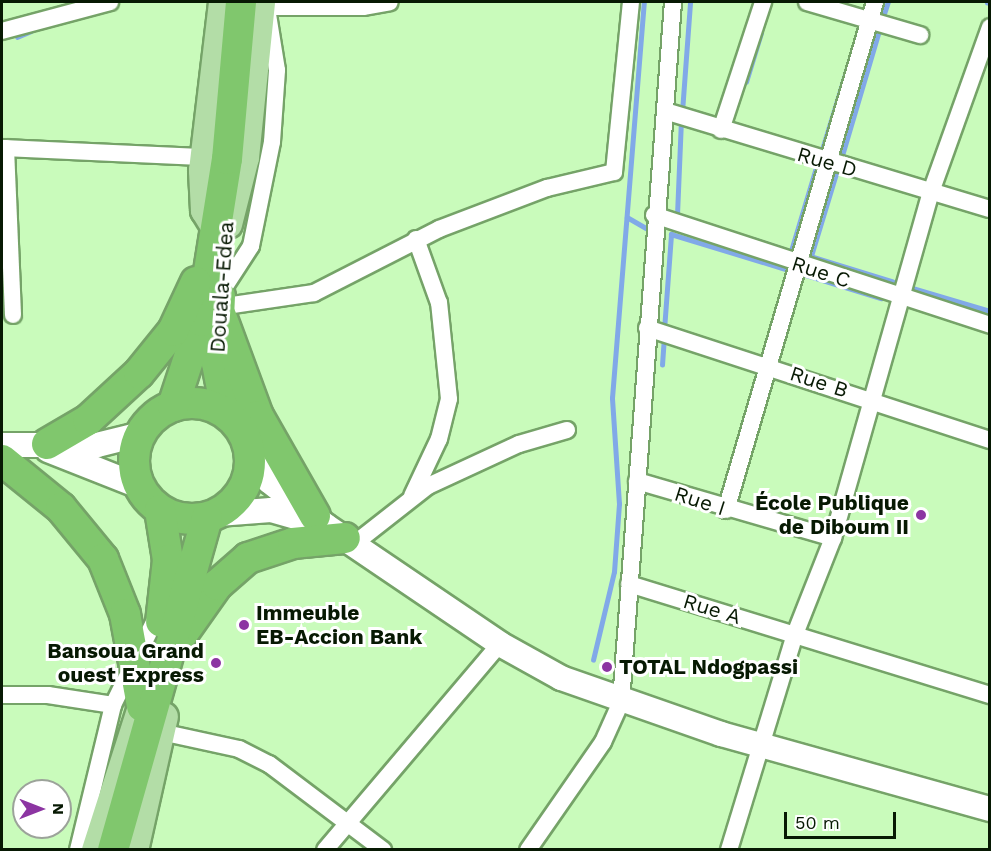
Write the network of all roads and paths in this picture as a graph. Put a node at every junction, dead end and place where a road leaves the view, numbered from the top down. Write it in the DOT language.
graph roads {
  1 [pos="46,2"];
  2 [pos="110,2"];
  3 [pos="222,2"];
  4 [pos="390,2"];
  5 [pos="631,2"];
  6 [pos="673,2"];
  7 [pos="763,2"];
  8 [pos="807,2"];
  9 [pos="875,2"];
  10 [pos="259,3"];
  11 [pos="59,14"];
  12 [pos="869,20"];
  13 [pos="990,27"];
  14 [pos="2,31"];
  15 [pos="920,35"];
  16 [pos="986,56"];
  17 [pos="665,111"];
  18 [pos="721,130"];
  19 [pos="4,148"];
  20 [pos="215,158"];
  21 [pos="826,161"];
  22 [pos="931,192"];
  23 [pos="990,209"];
  24 [pos="654,215"];
  25 [pos="217,234"];
  26 [pos="416,239"];
  27 [pos="802,266"];
  28 [pos="899,297"];
  29 [pos="220,304"];
  30 [pos="13,315"];
  31 [pos="990,325"];
  32 [pos="647,328"];
  33 [pos="772,366"];
  34 [pos="869,398"];
  35 [pos="172,406"];
  36 [pos="227,414"];
  37 [pos="567,430"];
  38 [pos="141,434"];
  39 [pos="990,440"];
  40 [pos="2,445"];
  41 [pos="41,445"];
  42 [pos="251,456"];
  43 [pos="2,460"];
  44 [pos="637,481"];
  45 [pos="139,486"];
  46 [pos="412,496"];
  47 [pos="160,510"];
  48 [pos="726,510"];
  49 [pos="213,516"];
  50 [pos="335,531"];
  51 [pos="833,538"];
  52 [pos="629,584"];
  53 [pos="166,601"];
  54 [pos="795,634"];
  55 [pos="500,645"];
  56 [pos="172,647"];
  57 [pos="134,655"];
  58 [pos="2,695"];
  59 [pos="990,695"];
  60 [pos="621,702"];
  61 [pos="127,706"];
  62 [pos="161,732"];
  63 [pos="763,744"];
  64 [pos="138,755"];
  65 [pos="990,809"];
  66 [pos="346,824"];
  67 [pos="103,843"];
  68 [pos="78,849"];
  69 [pos="134,849"];
  70 [pos="325,849"];
  71 [pos="383,849"];
  72 [pos="528,849"];
  73 [pos="729,849"];
  1 -- 11 [label="street"];
  2 -- 11 [label="street"];
  3 -- 20 [label="main road"];
  4 -- 10 [label="street"];
  5 -- 26 [label="street"];
  6 -- 17 [label="street"];
  7 -- 18 [label="street"];
  8 -- 12 [label="street"];
  9 -- 12 [label="street"];
  10 -- 20 [label="highway, Douala-Edea"];
  10 -- 25 [label="main road"];
  10 -- 29 [label="street"];
  11 -- 14 [label="street"];
  12 -- 15 [label="street"];
  12 -- 21 [label="street"];
  13 -- 16 [label="street"];
  16 -- 22 [label="street"];
  17 -- 18 [label="street, Rue D"];
  17 -- 24 [label="street"];
  18 -- 21 [label="street, Rue D"];
  19 -- 20 [label="street"];
  19 -- 30 [label="street"];
  20 -- 25 [label="highway, Douala-Edea"];
  21 -- 22 [label="street, Rue D"];
  21 -- 27 [label="street"];
  22 -- 23 [label="street, Rue D"];
  22 -- 28 [label="street"];
  24 -- 27 [label="street, Rue C"];
  24 -- 32 [label="street"];
  25 -- 29 [label="highway, Douala-Edea"];
  25 -- 35 [label="highway, Douala-Edea"];
  25 -- 41 [label="highway"];
  26 -- 29 [label="street"];
  26 -- 46 [label="street"];
  27 -- 28 [label="street, Rue C"];
  27 -- 33 [label="street"];
  28 -- 31 [label="street, Rue C"];
  28 -- 34 [label="street"];
  29 -- 36 [label="highway, Douala-Edea"];
  29 -- 50 [label="highway"];
  32 -- 33 [label="street, Rue B"];
  32 -- 44 [label="street"];
  33 -- 34 [label="street, Rue B"];
  33 -- 48 [label="street"];
  34 -- 39 [label="street, Rue B"];
  34 -- 51 [label="street"];
  35 -- 36 [label="highway"];
  35 -- 38 [label="highway"];
  36 -- 42 [label="highway"];
  37 -- 46 [label="street"];
  38 -- 41 [label="main road"];
  38 -- 45 [label="highway"];
  40 -- 41 [label="main road"];
  41 -- 45 [label="main road"];
  42 -- 49 [label="highway"];
  42 -- 50 [label="main road"];
  43 -- 57 [label="highway"];
  44 -- 48 [label="street, Rue I"];
  44 -- 52 [label="street"];
  45 -- 47 [label="highway"];
  46 -- 50 [label="street"];
  47 -- 49 [label="highway"];
  47 -- 53 [label="highway"];
  48 -- 51 [label="street, Rue I"];
  49 -- 50 [label="main road"];
  49 -- 56 [label="highway"];
  50 -- 55 [label="main road"];
  50 -- 56 [label="highway"];
  51 -- 54 [label="street"];
  52 -- 54 [label="street, Rue A"];
  52 -- 60 [label="street"];
  53 -- 57 [label="street"];
  53 -- 61 [label="highway"];
  54 -- 59 [label="street, Rue A"];
  54 -- 63 [label="street"];
  55 -- 60 [label="main road"];
  55 -- 66 [label="street"];
  56 -- 62 [label="main road"];
  56 -- 64 [label="highway"];
  57 -- 61 [label="highway"];
  58 -- 61 [label="street"];
  60 -- 63 [label="main road"];
  60 -- 72 [label="street"];
  61 -- 64 [label="highway"];
  61 -- 67 [label="main road"];
  61 -- 68 [label="street"];
  62 -- 66 [label="street"];
  62 -- 69 [label="main road"];
  63 -- 65 [label="main road"];
  63 -- 73 [label="street"];
  64 -- 67 [label="highway"];
  66 -- 70 [label="street"];
  66 -- 71 [label="street"];
}
